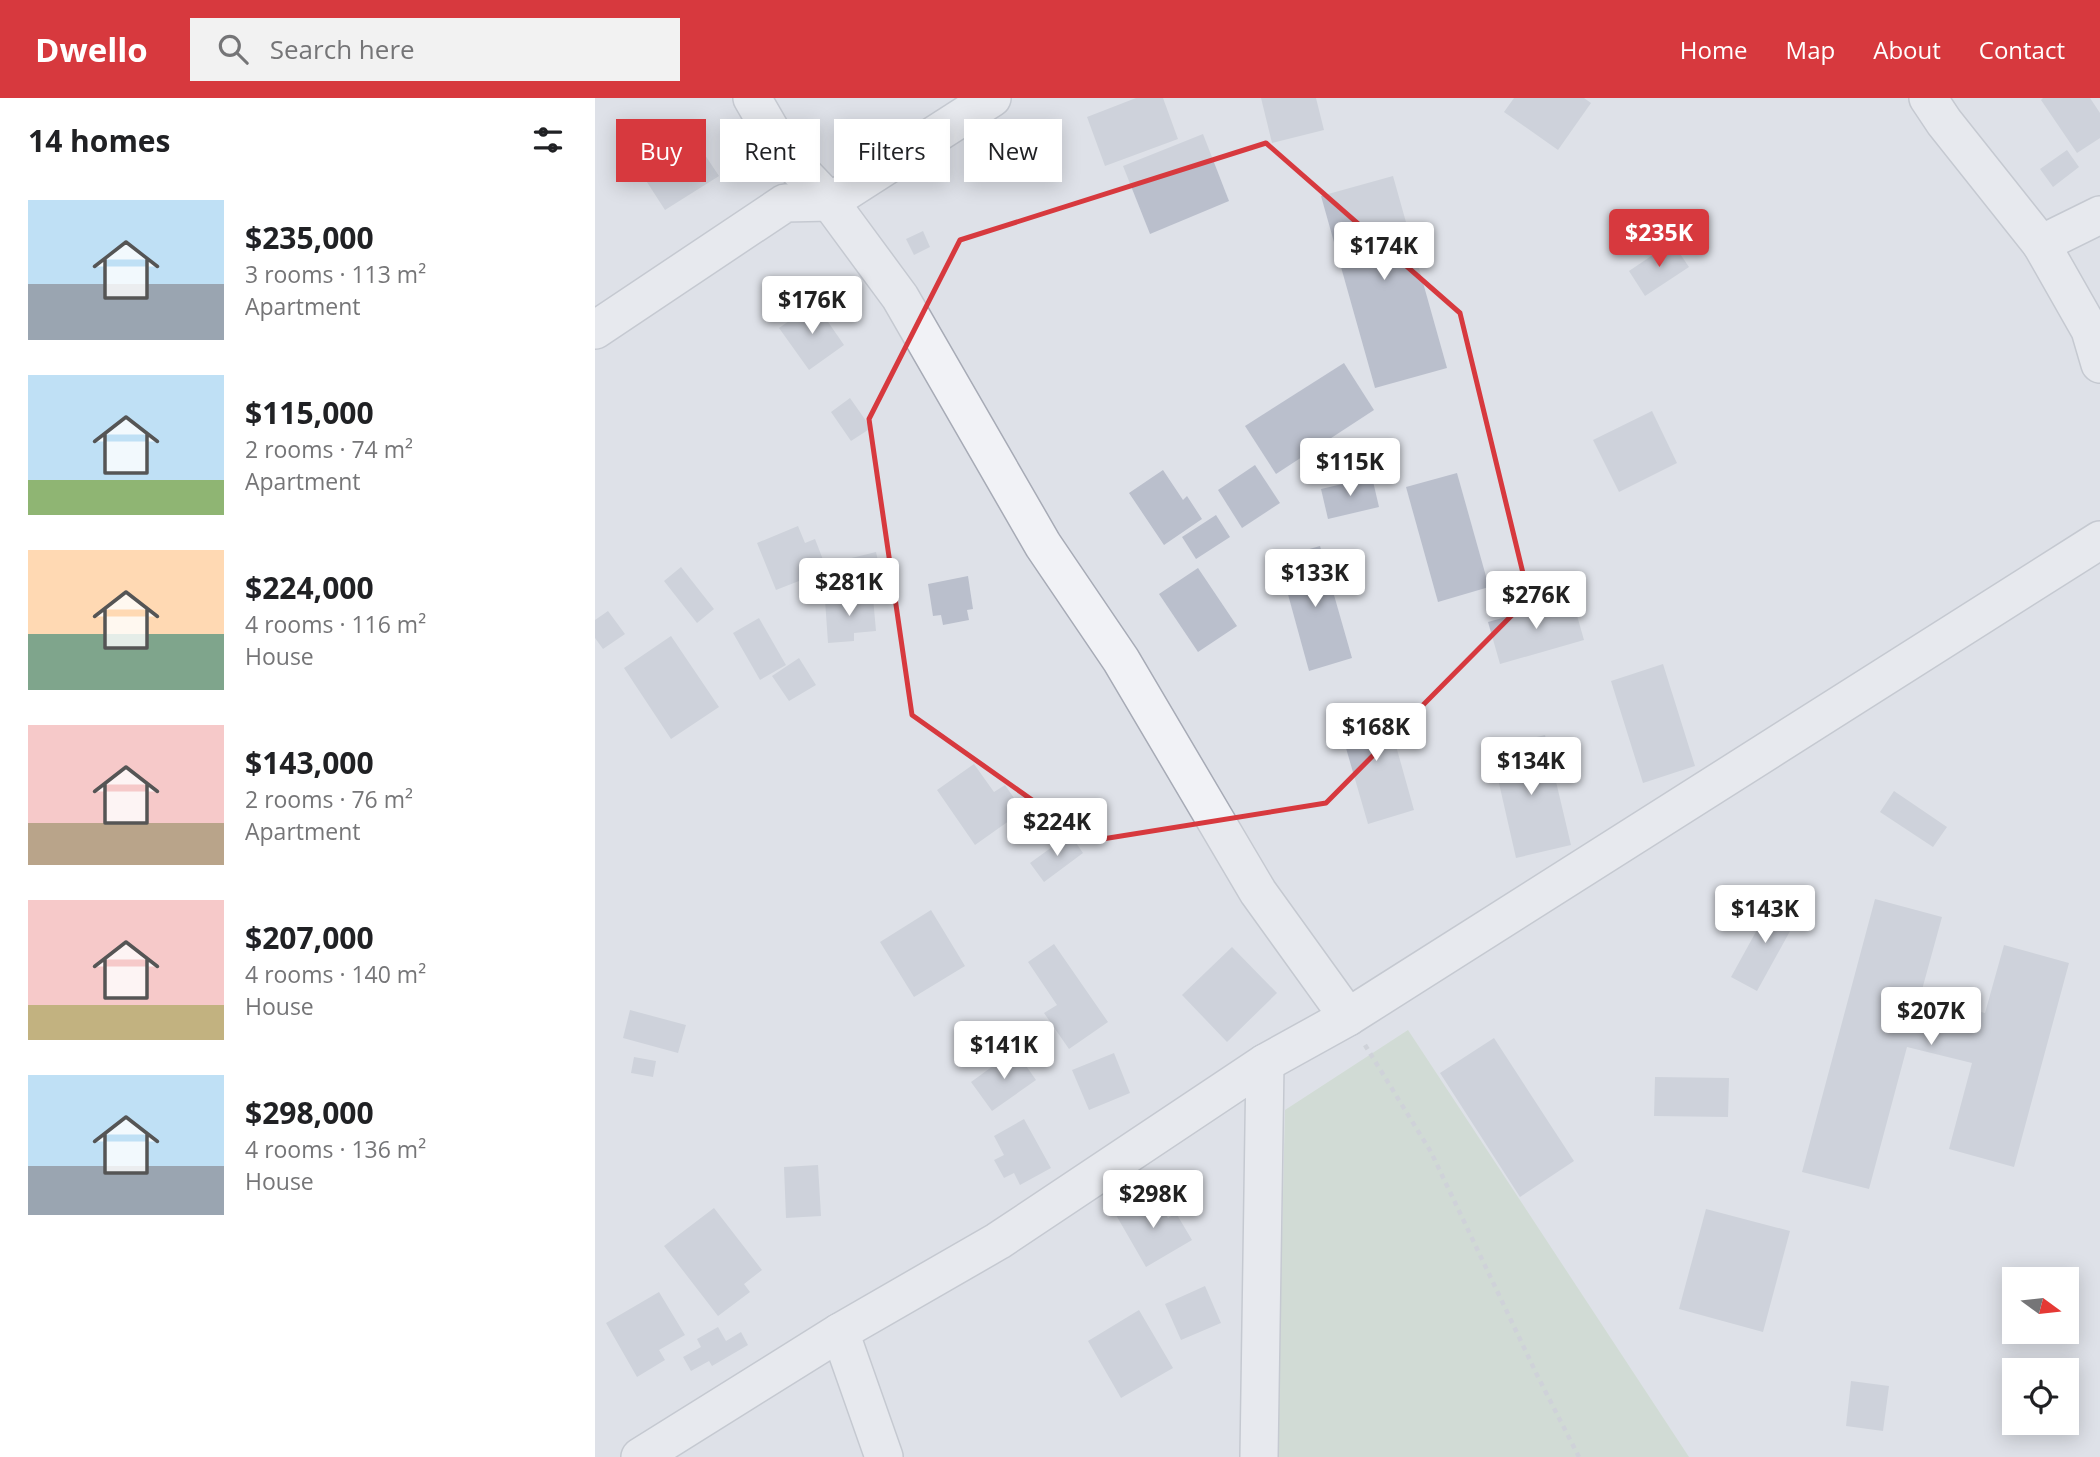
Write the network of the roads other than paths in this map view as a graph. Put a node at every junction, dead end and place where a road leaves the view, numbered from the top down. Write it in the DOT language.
graph roads {
  1 [pos="751,98"];
  2 [pos="992,98"];
  3 [pos="1928,98"];
  4 [pos="830,202"];
  5 [pos="2100,215"];
  6 [pos="2041,244"];
  7 [pos="595,330"];
  8 [pos="2100,364"];
  9 [pos="2100,540"];
  10 [pos="1348,1017"];
  11 [pos="1265,1063"];
  12 [pos="840,1332"];
  13 [pos="640,1457"];
  14 [pos="884,1457"];
  15 [pos="1259,1457"];
  1 -- 4 [label="street"];
  2 -- 4 [label="street"];
  3 -- 6 [label="street"];
  4 -- 7 [label="street"];
  4 -- 10 [label="street"];
  5 -- 6 [label="street"];
  6 -- 8 [label="street"];
  9 -- 10 [label="street"];
  10 -- 11 [label="street"];
  11 -- 12 [label="street"];
  11 -- 15 [label="street"];
  12 -- 13 [label="street"];
  12 -- 14 [label="street"];
}
